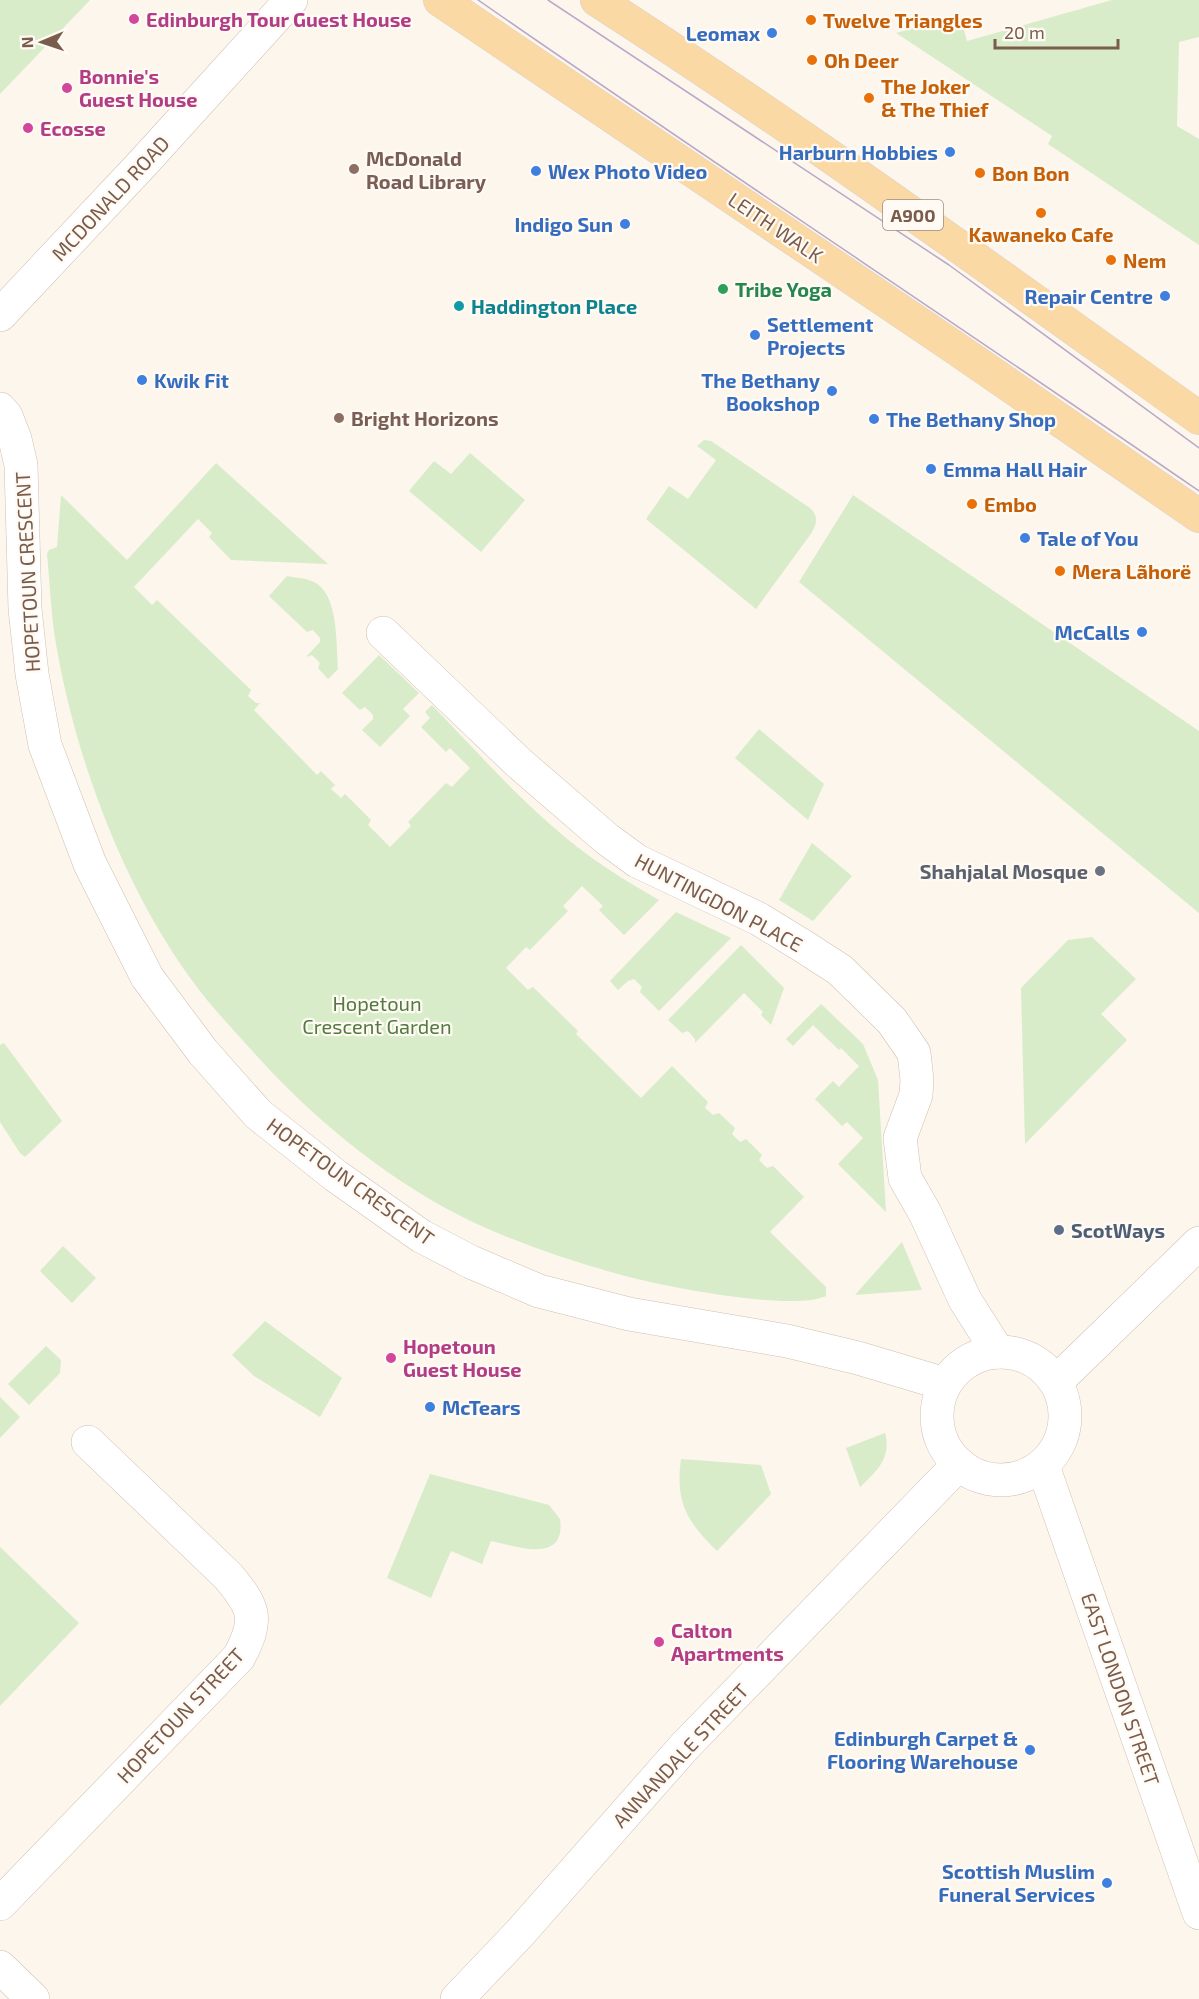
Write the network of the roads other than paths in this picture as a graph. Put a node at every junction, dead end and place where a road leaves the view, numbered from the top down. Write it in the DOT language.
graph roads {
  1 [pos="291,0"];
  2 [pos="440,0"];
  3 [pos="617,5"];
  4 [pos="0,315"];
  5 [pos="0,408"];
  6 [pos="1199,418"];
  7 [pos="1199,516"];
  8 [pos="383,633"];
  9 [pos="1199,1243"];
  10 [pos="998,1352"];
  11 [pos="1056,1382"];
  12 [pos="945,1384"];
  13 [pos="88,1442"];
  14 [pos="959,1464"];
  15 [pos="1043,1466"];
  16 [pos="0,1904"];
  17 [pos="1199,1913"];
  18 [pos="0,1967"];
  19 [pos="33,1999"];
  20 [pos="457,1999"];
  1 -- 4 [label="street, MCDONALD ROAD"];
  2 -- 7 [label="main road, LEITH WALK"];
  3 -- 6 [label="main road, A900"];
  5 -- 12 [label="street, HOPETOUN CRESCENT"];
  8 -- 10 [label="street, HUNTINGDON PLACE"];
  9 -- 11 [label="street"];
  10 -- 11 [label="street"];
  10 -- 12 [label="street"];
  11 -- 15 [label="street"];
  12 -- 14 [label="street"];
  13 -- 16 [label="street, HOPETOUN STREET"];
  14 -- 15 [label="street"];
  14 -- 20 [label="street, ANNANDALE STREET"];
  15 -- 17 [label="street, EAST LONDON STREET"];
  18 -- 19 [label="street"];
}
